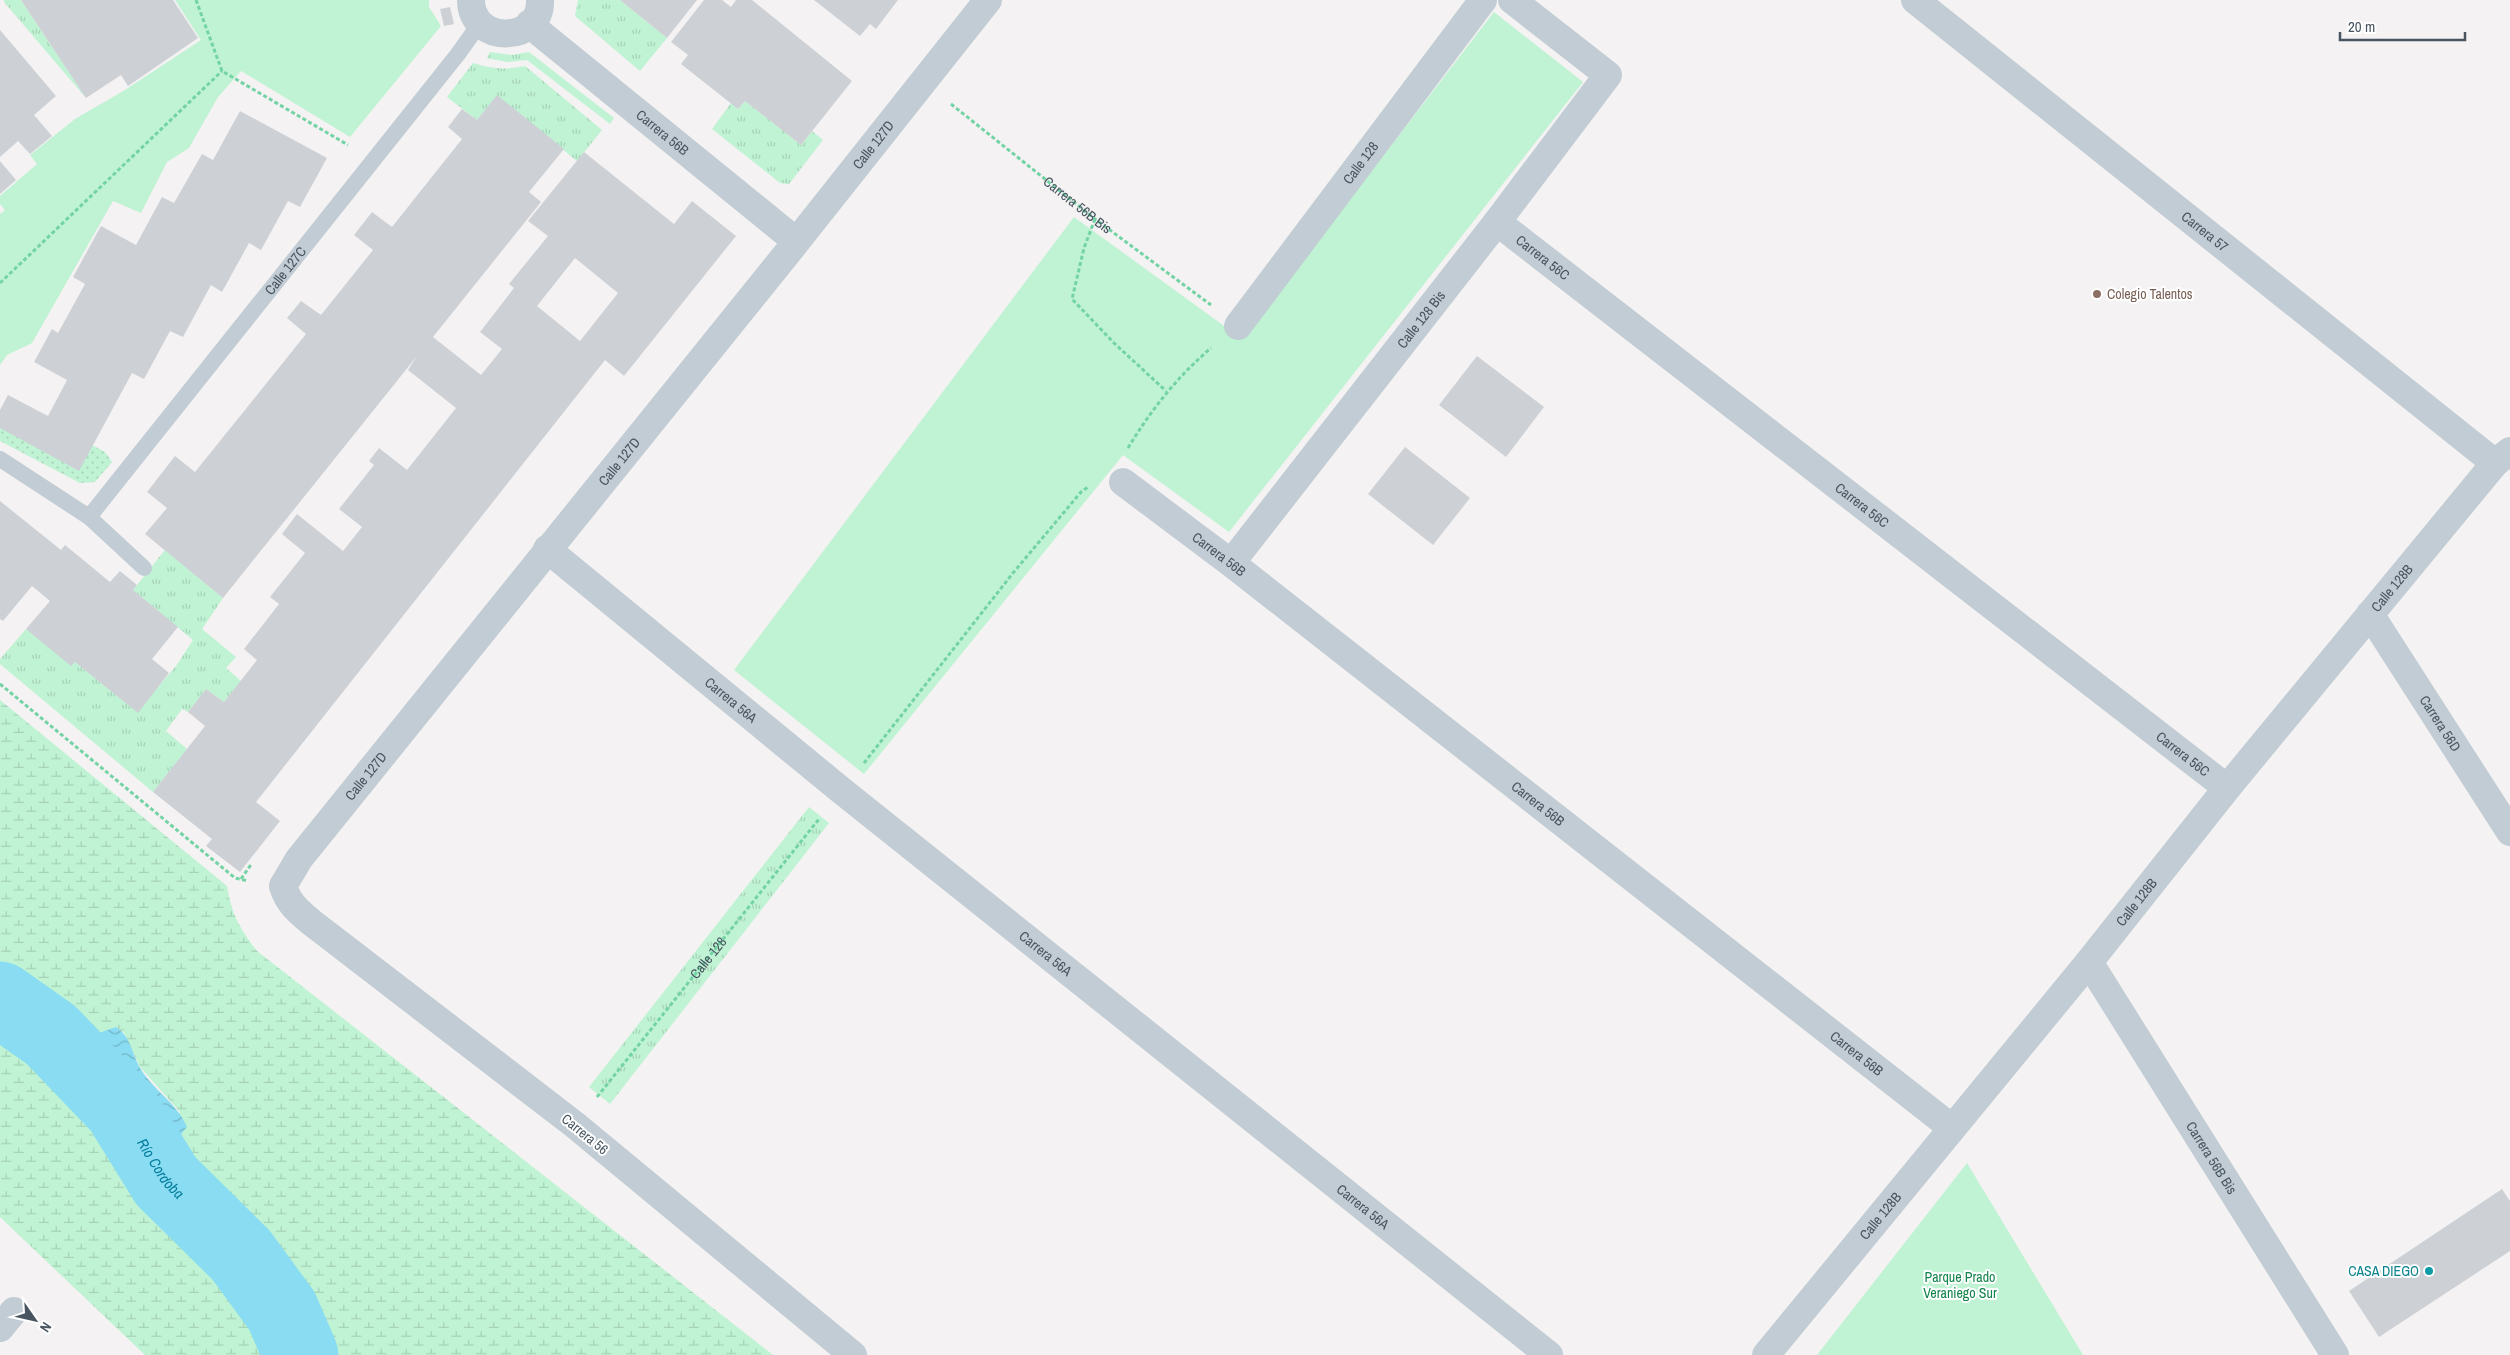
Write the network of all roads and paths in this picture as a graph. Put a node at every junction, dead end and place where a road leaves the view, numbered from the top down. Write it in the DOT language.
graph roads {
  1 [pos="196,0"];
  2 [pos="540,0"];
  3 [pos="988,0"];
  4 [pos="1483,0"];
  5 [pos="1512,0"];
  6 [pos="1915,0"];
  7 [pos="475,11"];
  8 [pos="529,24"];
  9 [pos="222,71"];
  10 [pos="922,82"];
  11 [pos="374,160"];
  12 [pos="1095,219"];
  13 [pos="1498,222"];
  14 [pos="796,241"];
  15 [pos="0,283"];
  16 [pos="1238,326"];
  17 [pos="1166,391"];
  18 [pos="2502,457"];
  19 [pos="0,459"];
  20 [pos="1123,482"];
  21 [pos="89,517"];
  22 [pos="547,549"];
  23 [pos="1232,563"];
  24 [pos="144,568"];
  25 [pos="2370,614"];
  26 [pos="0,684"];
  27 [pos="2227,788"];
  28 [pos="842,791"];
  29 [pos="2510,832"];
  30 [pos="283,886"];
  31 [pos="2089,962"];
  32 [pos="575,1125"];
  33 [pos="1952,1128"];
  34 [pos="853,1355"];
  35 [pos="1549,1355"];
  36 [pos="1766,1355"];
  37 [pos="2335,1355"];
  1 -- 9 [label="path"];
  2 -- 8 [label="street"];
  3 -- 10 [label="street, Calle 127D"];
  4 -- 16 [label="street, Calle 128"];
  5 -- 13 [label="street, Calle 128 Bis"];
  6 -- 18 [label="street, Carrera 57"];
  7 -- 8 [label="street"];
  7 -- 11 [label="lane, Calle 127C"];
  8 -- 14 [label="street, Carrera 56B"];
  9 -- 11 [label="path"];
  9 -- 15 [label="path"];
  10 -- 12 [label="path, Carrera 56B Bis"];
  10 -- 14 [label="street, Calle 127D"];
  11 -- 21 [label="lane, Calle 127C"];
  12 -- 16 [label="path, Carrera 56B Bis"];
  12 -- 17 [label="path"];
  13 -- 23 [label="street, Calle 128 Bis"];
  13 -- 27 [label="street, Carrera 56C"];
  14 -- 22 [label="street, Calle 127D"];
  16 -- 17 [label="path"];
  17 -- 20 [label="path"];
  18 -- 25 [label="street, Calle 128B"];
  19 -- 21 [label="lane"];
  20 -- 23 [label="street, Carrera 56B"];
  20 -- 28 [label="path, Calle 128"];
  21 -- 24 [label="lane"];
  22 -- 28 [label="street, Carrera 56A"];
  22 -- 30 [label="street, Calle 127D"];
  23 -- 33 [label="street, Carrera 56B"];
  25 -- 27 [label="street, Calle 128B"];
  25 -- 29 [label="street, Carrera 56D"];
  26 -- 30 [label="path"];
  27 -- 31 [label="street, Calle 128B"];
  28 -- 32 [label="path, Calle 128"];
  28 -- 35 [label="street, Carrera 56A"];
  30 -- 32 [label="street, Carrera 56"];
  31 -- 33 [label="street, Calle 128B"];
  31 -- 37 [label="street, Carrera 56B Bis"];
  32 -- 34 [label="street, Carrera 56"];
  33 -- 36 [label="street, Calle 128B"];
}
